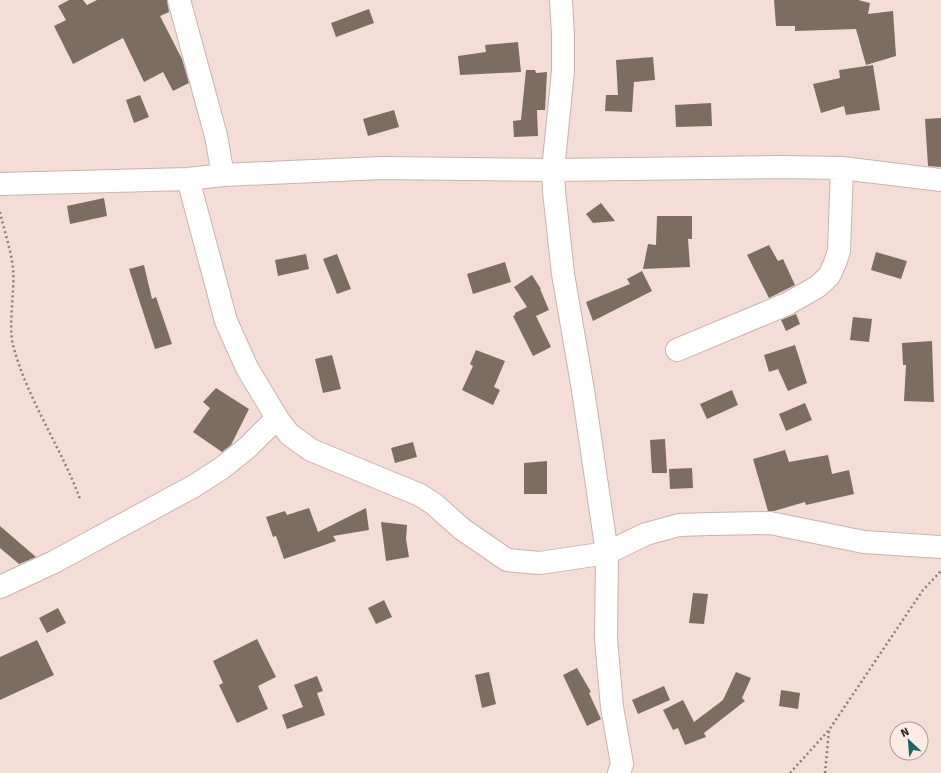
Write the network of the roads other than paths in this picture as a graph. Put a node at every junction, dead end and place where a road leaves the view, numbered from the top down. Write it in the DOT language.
graph roads {
  1 [pos="179,0"];
  2 [pos="561,0"];
  3 [pos="842,168"];
  4 [pos="553,170"];
  5 [pos="223,175"];
  6 [pos="188,180"];
  7 [pos="941,180"];
  8 [pos="0,184"];
  9 [pos="677,350"];
  10 [pos="277,418"];
  11 [pos="941,546"];
  12 [pos="607,552"];
  13 [pos="0,587"];
  14 [pos="619,773"];
  1 -- 5 [label="street"];
  2 -- 4 [label="street"];
  3 -- 4 [label="street"];
  3 -- 7 [label="street"];
  3 -- 9 [label="street"];
  4 -- 5 [label="street"];
  4 -- 12 [label="street"];
  5 -- 6 [label="street"];
  6 -- 8 [label="street"];
  6 -- 10 [label="street"];
  10 -- 12 [label="street"];
  10 -- 13 [label="street"];
  11 -- 12 [label="street"];
  12 -- 14 [label="street"];
}
